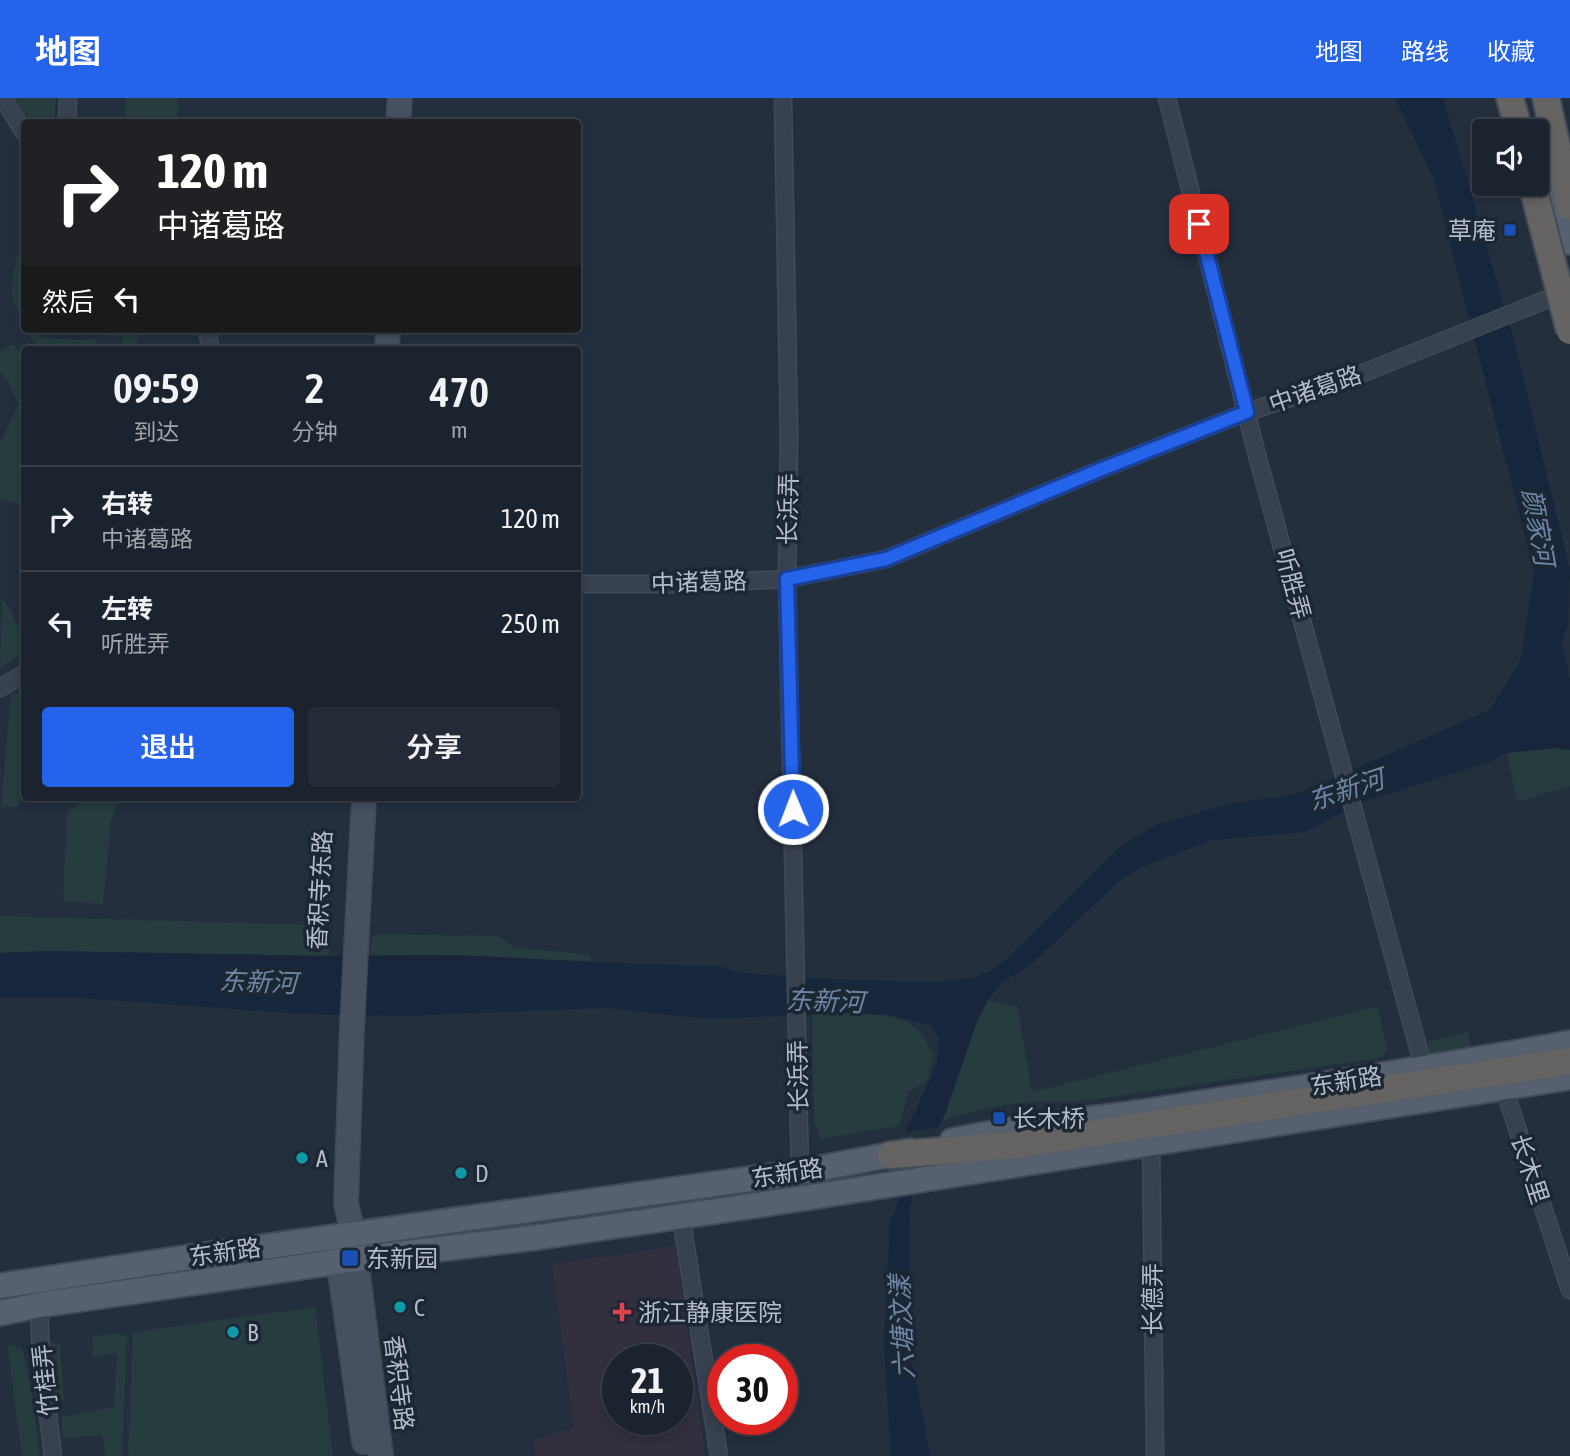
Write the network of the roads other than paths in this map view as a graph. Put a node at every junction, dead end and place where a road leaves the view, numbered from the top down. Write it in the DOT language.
graph roads {
  1 [pos="4,98"];
  2 [pos="68,98"];
  3 [pos="384,98"];
  4 [pos="400,98"];
  5 [pos="783,98"];
  6 [pos="1167,98"];
  7 [pos="1510,98"];
  8 [pos="1522,98"];
  9 [pos="1535,98"];
  10 [pos="1546,98"];
  11 [pos="66,119"];
  12 [pos="383,119"];
  13 [pos="398,119"];
  14 [pos="1516,119"];
  15 [pos="1527,119"];
  16 [pos="21,127"];
  17 [pos="1535,196"];
  18 [pos="1544,196"];
  19 [pos="1570,207"];
  20 [pos="1570,242"];
  21 [pos="1565,292"];
  22 [pos="1570,328"];
  23 [pos="1247,412"];
  24 [pos="787,579"];
  25 [pos="581,584"];
  26 [pos="21,676"];
  27 [pos="0,688"];
  28 [pos="351,801"];
  29 [pos="364,801"];
  30 [pos="350,936"];
  31 [pos="1570,1043"];
  32 [pos="1570,1061"];
  33 [pos="1424,1069"];
  34 [pos="1570,1077"];
  35 [pos="1504,1088"];
  36 [pos="1151,1143"];
  37 [pos="891,1155"];
  38 [pos="800,1172"];
  39 [pos="681,1216"];
  40 [pos="345,1248"];
  41 [pos="0,1286"];
  42 [pos="1570,1290"];
  43 [pos="39,1305"];
  44 [pos="0,1313"];
  45 [pos="53,1456"];
  46 [pos="366,1456"];
  47 [pos="381,1456"];
  48 [pos="719,1456"];
  49 [pos="1155,1456"];
  1 -- 16 [label="street"];
  2 -- 11 [label="street"];
  3 -- 12 [label="main road"];
  4 -- 13 [label="main road"];
  5 -- 24 [label="street, 长浜弄"];
  6 -- 23 [label="street, 听胜弄"];
  7 -- 14 [label="highway"];
  8 -- 15 [label="main road"];
  9 -- 20 [label="main road"];
  10 -- 19 [label="highway"];
  17 -- 22 [label="highway, bridge"];
  18 -- 21 [label="main road"];
  21 -- 22 [label="main road"];
  21 -- 23 [label="street, 中诸葛路"];
  23 -- 24 [label="street, 中诸葛路"];
  23 -- 33 [label="street, 听胜弄"];
  24 -- 25 [label="street, 中诸葛路"];
  24 -- 38 [label="street, 长浜弄"];
  26 -- 27 [label="street"];
  28 -- 30 [label="main road, 香积寺东路"];
  29 -- 30 [label="main road, 香积寺东路"];
  30 -- 40 [label="main road, 香积寺东路"];
  31 -- 33 [label="main road, 东新路"];
  32 -- 37 [label="highway"];
  33 -- 37 [label="main road, 东新路"];
  34 -- 35 [label="main road, 东新路"];
  35 -- 36 [label="main road, 东新路"];
  35 -- 42 [label="street, 长木里"];
  36 -- 39 [label="main road, 东新路"];
  36 -- 49 [label="street, 长德弄"];
  37 -- 38 [label="main road, 东新路"];
  38 -- 40 [label="main road, 东新路"];
  39 -- 40 [label="main road, 东新路"];
  39 -- 48 [label="street"];
  40 -- 41 [label="main road, 东新路"];
  40 -- 43 [label="main road, 东新路"];
  40 -- 46 [label="main road, 香积寺路"];
  40 -- 47 [label="main road, 香积寺路"];
  43 -- 44 [label="main road, 东新路"];
  43 -- 45 [label="street, 竹桂弄"];
}
